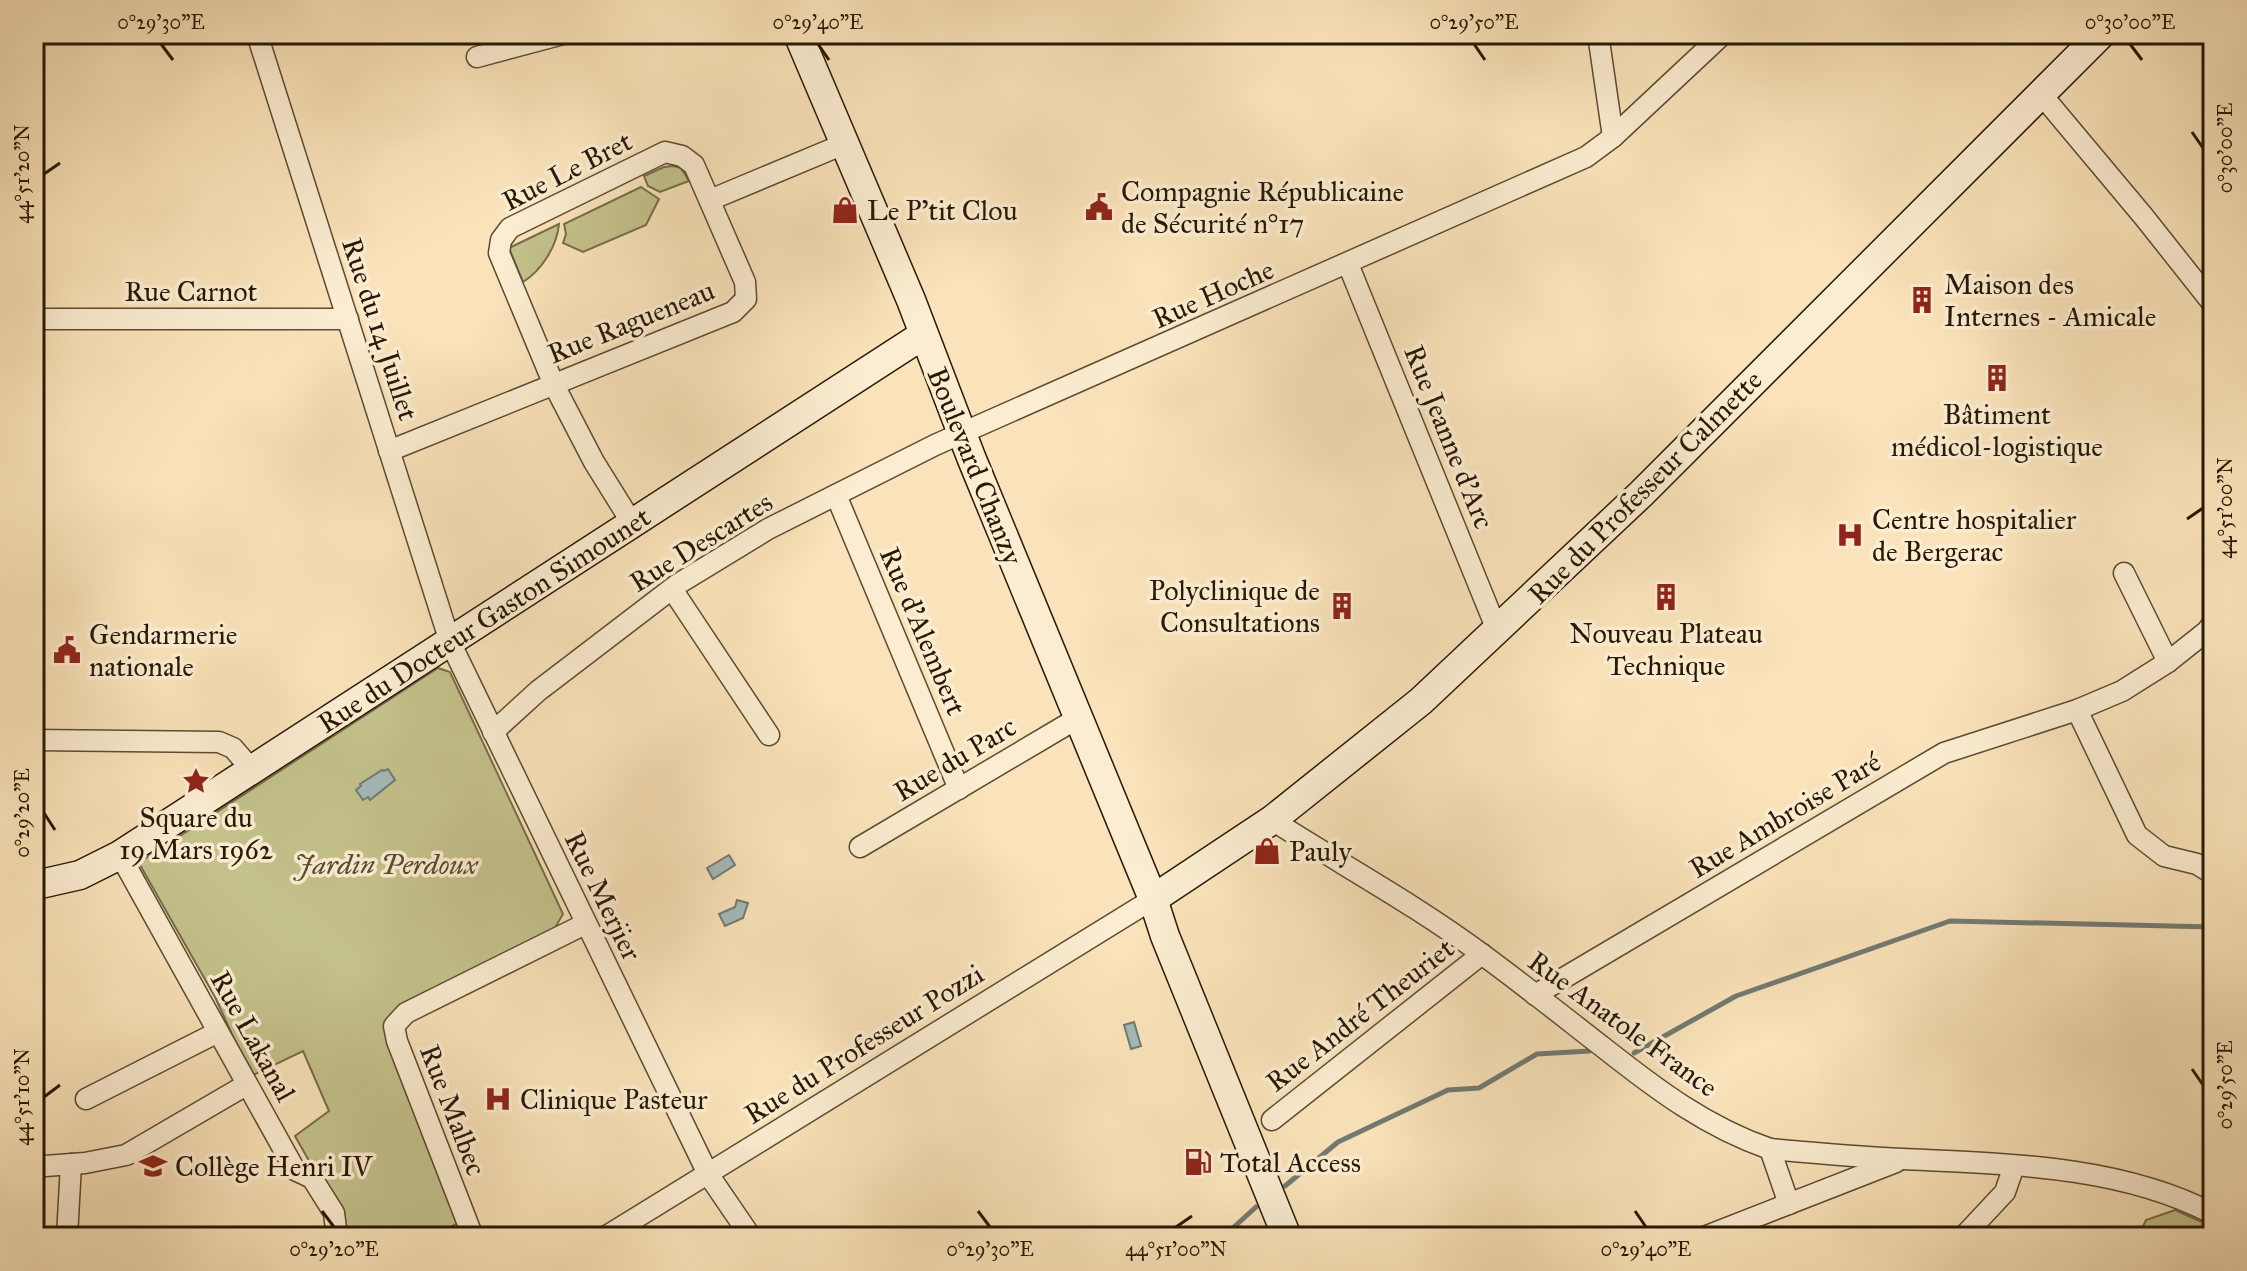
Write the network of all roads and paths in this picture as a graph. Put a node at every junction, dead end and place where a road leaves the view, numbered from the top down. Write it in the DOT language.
graph roads {
  1 [pos="257,34"];
  2 [pos="563,34"];
  3 [pos="798,34"];
  4 [pos="1598,34"];
  5 [pos="1723,34"];
  6 [pos="2101,34"];
  7 [pos="477,57"];
  8 [pos="2041,94"];
  9 [pos="1613,137"];
  10 [pos="844,144"];
  11 [pos="710,200"];
  12 [pos="1348,264"];
  13 [pos="2213,304"];
  14 [pos="34,319"];
  15 [pos="348,319"];
  16 [pos="923,335"];
  17 [pos="554,385"];
  18 [pos="963,435"];
  19 [pos="389,451"];
  20 [pos="836,495"];
  21 [pos="632,523"];
  22 [pos="2124,573"];
  23 [pos="672,589"];
  24 [pos="2213,623"];
  25 [pos="1497,630"];
  26 [pos="450,642"];
  27 [pos="2168,662"];
  28 [pos="2077,710"];
  29 [pos="1078,718"];
  30 [pos="493,732"];
  31 [pos="769,735"];
  32 [pos="34,740"];
  33 [pos="252,770"];
  34 [pos="959,789"];
  35 [pos="1272,820"];
  36 [pos="860,847"];
  37 [pos="120,855"];
  38 [pos="2208,865"];
  39 [pos="35,883"];
  40 [pos="1153,899"];
  41 [pos="585,924"];
  42 [pos="1482,954"];
  43 [pos="1535,995"];
  44 [pos="218,1032"];
  45 [pos="246,1085"];
  46 [pos="86,1099"];
  47 [pos="1272,1120"];
  48 [pos="1770,1149"];
  49 [pos="1904,1159"];
  50 [pos="34,1163"];
  51 [pos="71,1164"];
  52 [pos="2014,1166"];
  53 [pos="708,1174"];
  54 [pos="1789,1204"];
  55 [pos="2213,1214"];
  56 [pos="67,1237"];
  57 [pos="337,1237"];
  58 [pos="473,1237"];
  59 [pos="605,1237"];
  60 [pos="751,1237"];
  61 [pos="1287,1237"];
  62 [pos="1704,1237"];
  63 [pos="1963,1237"];
  1 -- 15 [label="street, Rue du 14 Juillet"];
  2 -- 7 [label="street"];
  3 -- 10 [label="main road, Boulevard Chanzy"];
  4 -- 9 [label="street"];
  5 -- 9 [label="street, Rue Hoche"];
  6 -- 8 [label="main road, Rue du Professeur Calmette"];
  8 -- 13 [label="street"];
  8 -- 25 [label="main road, Rue du Professeur Calmette"];
  9 -- 12 [label="street, Rue Hoche"];
  10 -- 11 [label="street"];
  10 -- 16 [label="main road, Boulevard Chanzy"];
  11 -- 17 [label="street, Rue Ragueneau"];
  11 -- 17 [label="street, Rue Le Bret"];
  12 -- 18 [label="street, Rue Hoche"];
  12 -- 25 [label="street, Rue Jeanne d'Arc"];
  14 -- 15 [label="street, Rue Carnot"];
  15 -- 19 [label="street, Rue du 14 Juillet"];
  16 -- 18 [label="main road, Boulevard Chanzy"];
  16 -- 21 [label="main road, Rue du Docteur Gaston Simounet"];
  17 -- 19 [label="street, Rue Ragueneau"];
  17 -- 21 [label="street, Rue Le Bret"];
  18 -- 20 [label="street, Rue Descartes"];
  18 -- 29 [label="main road, Boulevard Chanzy"];
  19 -- 26 [label="street, Rue du 14 Juillet"];
  20 -- 23 [label="street, Rue Descartes"];
  20 -- 34 [label="street, Rue d'Alembert"];
  21 -- 26 [label="main road, Rue du Docteur Gaston Simounet"];
  22 -- 27 [label="street"];
  23 -- 30 [label="street, Rue Descartes"];
  23 -- 31 [label="street"];
  24 -- 27 [label="street, Rue Ambroise Paré"];
  25 -- 35 [label="main road, Rue du Professeur Calmette"];
  26 -- 30 [label="street, Rue Merjier"];
  26 -- 33 [label="main road, Rue du Docteur Gaston Simounet"];
  27 -- 28 [label="street, Rue Ambroise Paré"];
  28 -- 38 [label="street"];
  28 -- 43 [label="street, Rue Ambroise Paré"];
  29 -- 34 [label="street, Rue du Parc"];
  29 -- 40 [label="main road, Boulevard Chanzy"];
  30 -- 41 [label="street, Rue Merjier"];
  32 -- 33 [label="street"];
  33 -- 37 [label="main road, Rue du Docteur Gaston Simounet"];
  34 -- 36 [label="street, Rue du Parc"];
  35 -- 40 [label="main road, Rue du Professeur Calmette"];
  35 -- 42 [label="street, Rue Anatole France"];
  37 -- 39 [label="main road, Rue du Docteur Gaston Simounet"];
  37 -- 44 [label="street, Rue Lakanal"];
  40 -- 53 [label="street, Rue du Professeur Pozzi"];
  40 -- 61 [label="main road, Boulevard Chanzy"];
  41 -- 53 [label="street, Rue Merjier"];
  41 -- 58 [label="street, Rue Malbec"];
  42 -- 43 [label="street, Rue Anatole France"];
  42 -- 47 [label="street, Rue André Theuriet"];
  43 -- 48 [label="street, Rue Anatole France"];
  44 -- 45 [label="street, Rue Lakanal"];
  44 -- 46 [label="street"];
  45 -- 51 [label="street"];
  45 -- 57 [label="street, Rue Lakanal"];
  48 -- 49 [label="street, Rue Anatole France"];
  48 -- 54 [label="street"];
  49 -- 52 [label="street, Rue Anatole France"];
  49 -- 54 [label="street"];
  50 -- 51 [label="street"];
  51 -- 56 [label="street"];
  52 -- 55 [label="street, Rue Anatole France"];
  52 -- 63 [label="street"];
  53 -- 59 [label="street, Rue du Professeur Pozzi"];
  53 -- 60 [label="street, Rue Merjier"];
  54 -- 62 [label="street"];
}
